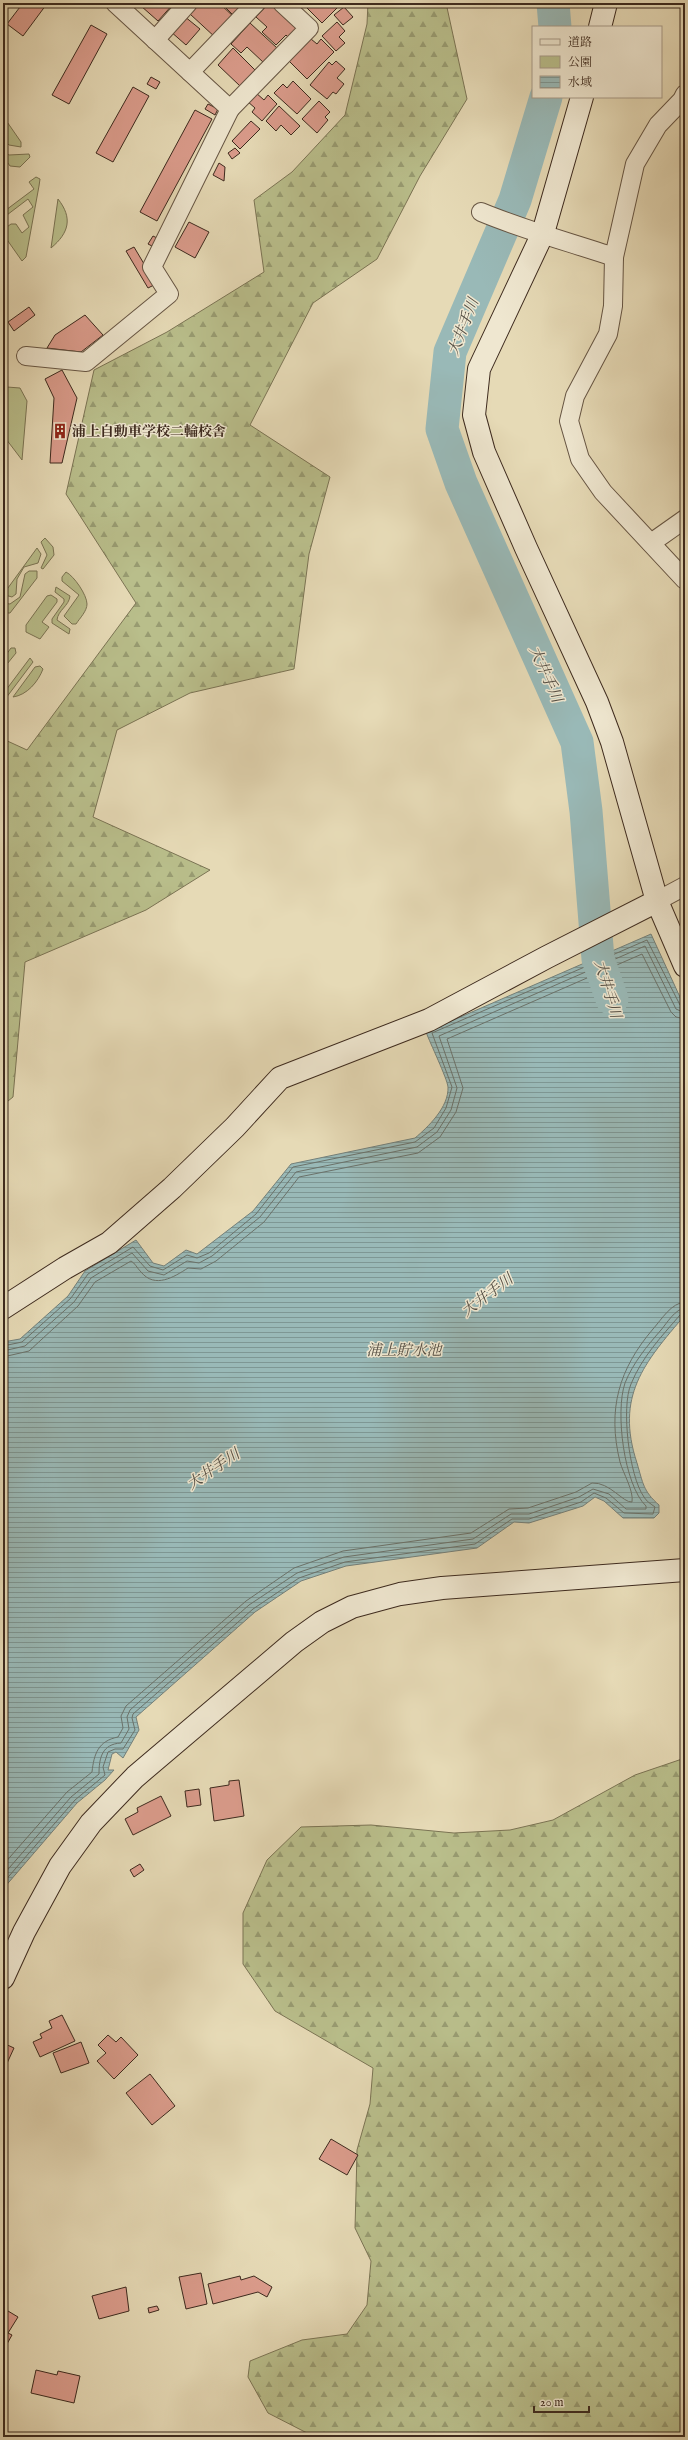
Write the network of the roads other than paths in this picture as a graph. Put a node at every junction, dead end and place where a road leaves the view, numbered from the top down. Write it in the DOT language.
graph roads {
  1 [pos="115,3"];
  2 [pos="188,3"];
  3 [pos="256,3"];
  4 [pos="282,3"];
  5 [pos="606,3"];
  6 [pos="600,26"];
  7 [pos="155,40"];
  8 [pos="190,72"];
  9 [pos="685,94"];
  10 [pos="582,98"];
  11 [pos="230,109"];
  12 [pos="481,212"];
  13 [pos="543,233"];
  14 [pos="614,257"];
  15 [pos="26,356"];
  16 [pos="685,519"];
  17 [pos="651,543"];
  18 [pos="685,580"];
  19 [pos="685,886"];
  20 [pos="657,901"];
  21 [pos="685,966"];
  22 [pos="3,1308"];
  23 [pos="685,1570"];
  24 [pos="3,1978"];
  1 -- 7 [label="street"];
  2 -- 7 [label="street"];
  3 -- 8 [label="street"];
  4 -- 11 [label="street"];
  5 -- 6 [label="street"];
  7 -- 8 [label="street"];
  8 -- 11 [label="street"];
  9 -- 14 [label="street"];
  10 -- 13 [label="street"];
  11 -- 15 [label="street"];
  12 -- 13 [label="street"];
  13 -- 14 [label="street"];
  13 -- 20 [label="street"];
  14 -- 17 [label="street"];
  16 -- 17 [label="street"];
  17 -- 18 [label="street"];
  19 -- 20 [label="street"];
  20 -- 21 [label="street"];
  20 -- 22 [label="street"];
  23 -- 24 [label="street"];
}
